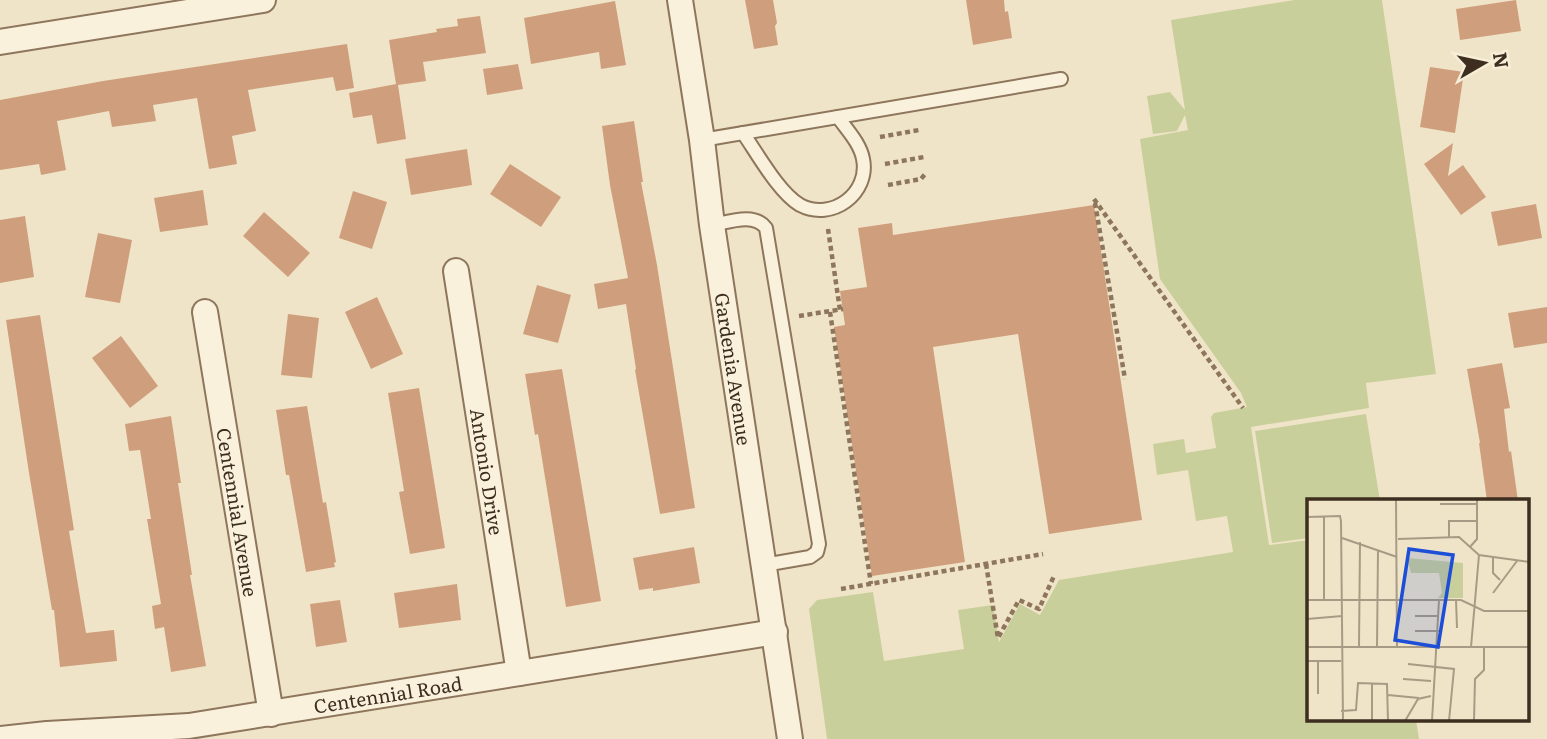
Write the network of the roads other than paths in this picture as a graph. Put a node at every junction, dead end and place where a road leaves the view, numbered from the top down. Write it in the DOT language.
graph roads {
  1 [pos="263,0"];
  2 [pos="680,0"];
  3 [pos="0,42"];
  4 [pos="1060,79"];
  5 [pos="838,117"];
  6 [pos="743,133"];
  7 [pos="702,140"];
  8 [pos="712,225"];
  9 [pos="456,271"];
  10 [pos="205,312"];
  11 [pos="764,565"];
  12 [pos="775,632"];
  13 [pos="519,673"];
  14 [pos="271,714"];
  15 [pos="1,739"];
  16 [pos="790,739"];
  1 -- 3 [label="street"];
  2 -- 7 [label="street, Gardenia Avenue"];
  4 -- 5 [label="lane"];
  5 -- 6 [label="lane"];
  5 -- 6 [label="lane"];
  6 -- 7 [label="lane"];
  7 -- 8 [label="street, Gardenia Avenue"];
  8 -- 11 [label="street, Gardenia Avenue"];
  8 -- 11 [label="lane"];
  9 -- 13 [label="street, Antonio Drive"];
  10 -- 14 [label="street, Centennial Avenue"];
  11 -- 12 [label="street, Gardenia Avenue"];
  12 -- 13 [label="street, Centennial Road"];
  12 -- 16 [label="street, Gardenia Avenue"];
  13 -- 14 [label="street, Centennial Road"];
  14 -- 15 [label="street, Centennial Road"];
}
